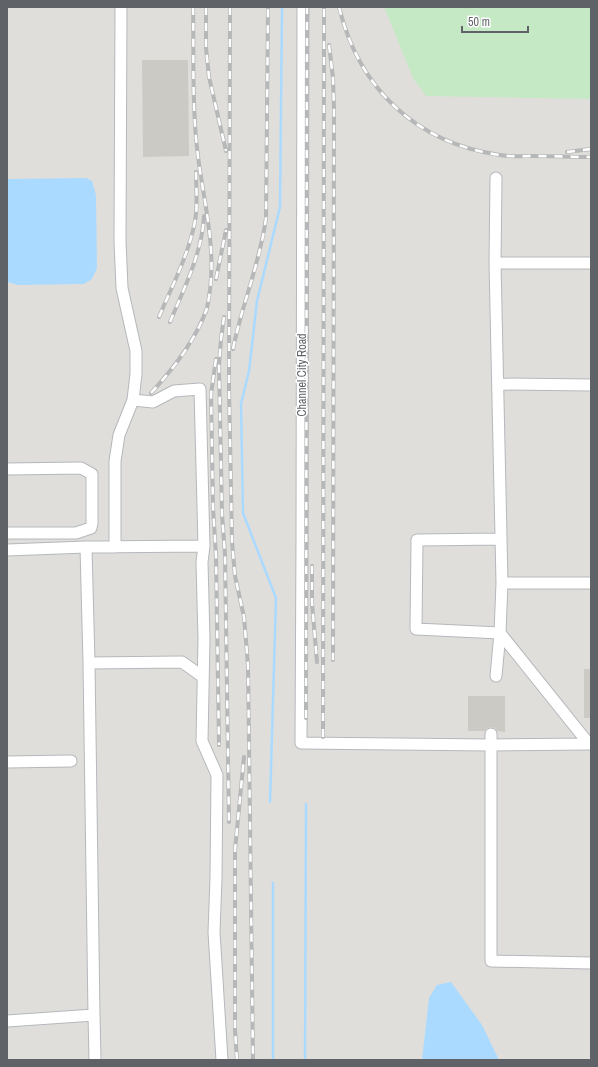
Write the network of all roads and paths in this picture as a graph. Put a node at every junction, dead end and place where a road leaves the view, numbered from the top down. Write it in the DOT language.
graph roads {
  1 [pos="121,7"];
  2 [pos="303,7"];
  3 [pos="496,178"];
  4 [pos="495,263"];
  5 [pos="591,263"];
  6 [pos="498,384"];
  7 [pos="591,385"];
  8 [pos="133,400"];
  9 [pos="7,469"];
  10 [pos="87,530"];
  11 [pos="7,533"];
  12 [pos="501,539"];
  13 [pos="204,546"];
  14 [pos="86,547"];
  15 [pos="98,547"];
  16 [pos="115,547"];
  17 [pos="7,550"];
  18 [pos="502,583"];
  19 [pos="591,583"];
  20 [pos="500,633"];
  21 [pos="89,663"];
  22 [pos="496,676"];
  23 [pos="204,677"];
  24 [pos="491,734"];
  25 [pos="590,744"];
  26 [pos="490,745"];
  27 [pos="91,761"];
  28 [pos="7,762"];
  29 [pos="591,963"];
  30 [pos="94,1015"];
  31 [pos="7,1021"];
  32 [pos="95,1060"];
  33 [pos="222,1060"];
  1 -- 8 [label="lane"];
  2 -- 26 [label="lane, Channel City Road"];
  3 -- 4 [label="lane"];
  4 -- 5 [label="lane"];
  4 -- 6 [label="lane"];
  6 -- 7 [label="lane"];
  6 -- 12 [label="lane"];
  8 -- 13 [label="lane"];
  8 -- 16 [label="lane"];
  9 -- 10 [label="lane"];
  10 -- 11 [label="lane"];
  10 -- 15 [label="lane"];
  12 -- 18 [label="lane"];
  12 -- 20 [label="lane"];
  13 -- 16 [label="lane"];
  13 -- 23 [label="lane"];
  14 -- 15 [label="lane"];
  14 -- 17 [label="lane"];
  14 -- 21 [label="lane"];
  15 -- 16 [label="lane"];
  18 -- 19 [label="lane"];
  18 -- 20 [label="lane"];
  20 -- 22 [label="lane"];
  20 -- 25 [label="lane"];
  21 -- 23 [label="lane"];
  21 -- 27 [label="lane"];
  23 -- 33 [label="lane"];
  24 -- 26 [label="lane"];
  25 -- 26 [label="lane"];
  26 -- 29 [label="lane"];
  27 -- 28 [label="lane"];
  27 -- 30 [label="lane"];
  30 -- 31 [label="lane"];
  30 -- 32 [label="lane"];
}
